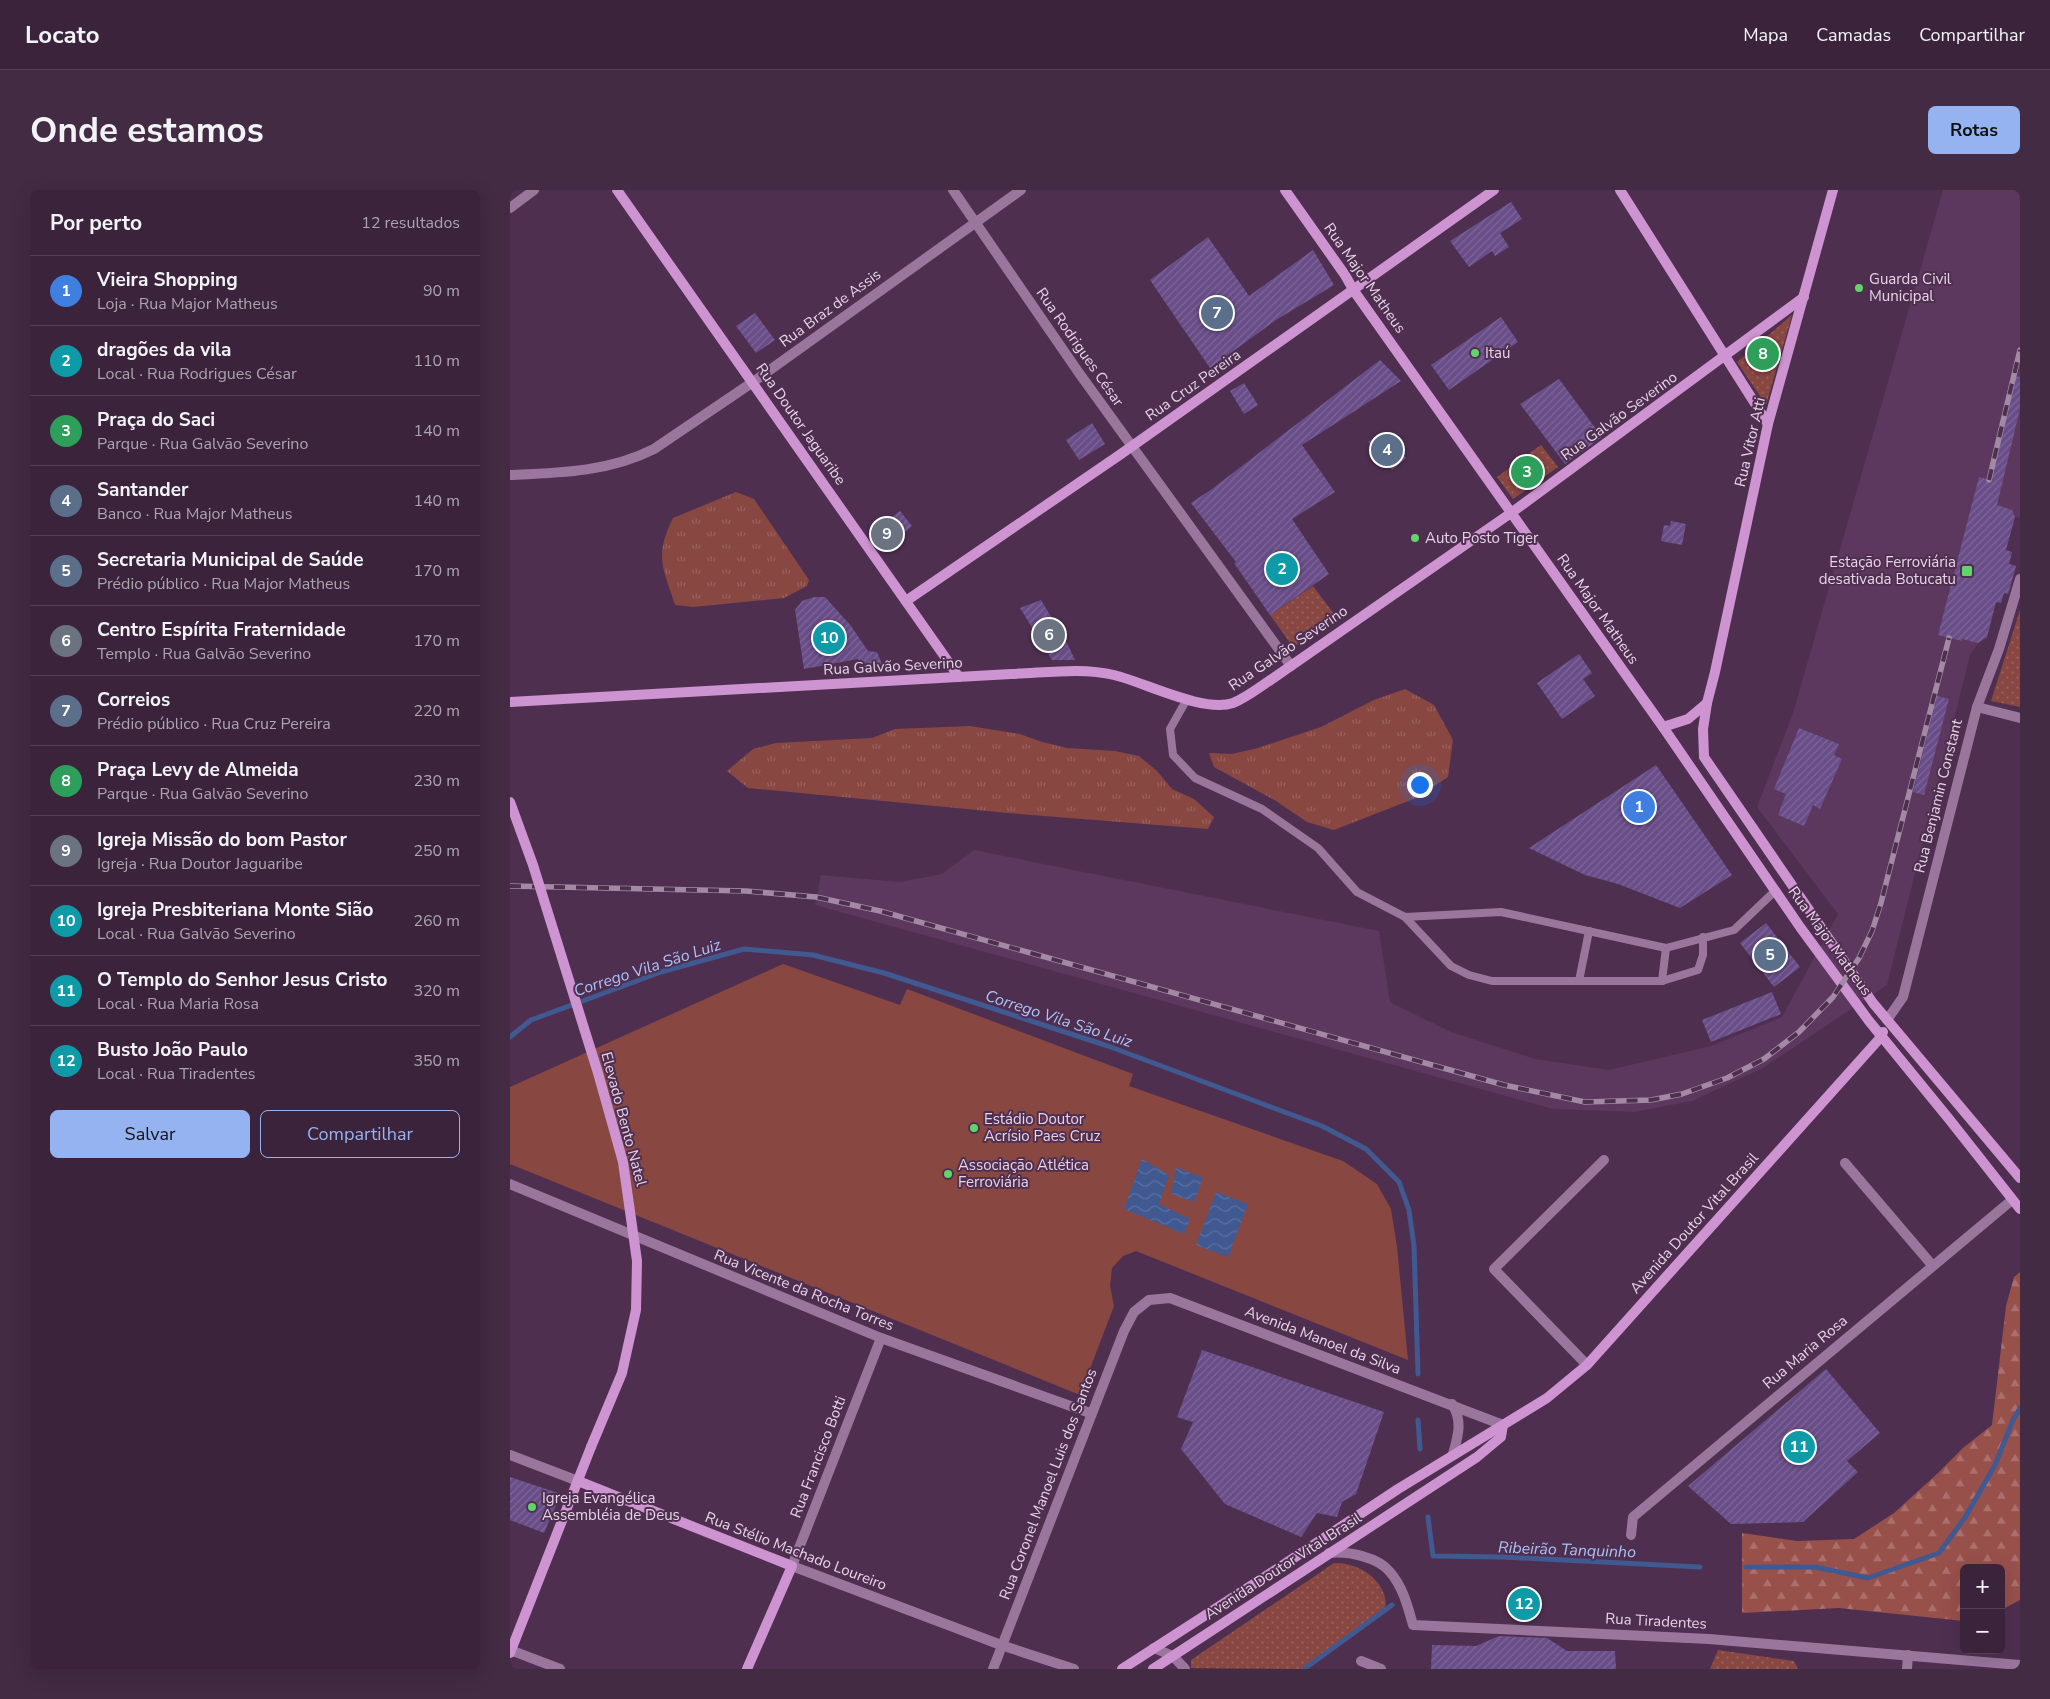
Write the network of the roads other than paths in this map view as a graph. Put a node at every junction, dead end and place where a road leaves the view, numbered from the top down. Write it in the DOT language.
graph roads {
  1 [pos="534,190"];
  2 [pos="616,190"];
  3 [pos="953,190"];
  4 [pos="1021,190"];
  5 [pos="1285,190"];
  6 [pos="1494,190"];
  7 [pos="1620,190"];
  8 [pos="1833,190"];
  9 [pos="510,208"];
  10 [pos="975,222"];
  11 [pos="1354,291"];
  12 [pos="1804,297"];
  13 [pos="1726,356"];
  14 [pos="753,382"];
  15 [pos="1768,424"];
  16 [pos="1131,447"];
  17 [pos="510,475"];
  18 [pos="1511,513"];
  19 [pos="2020,579"];
  20 [pos="906,601"];
  21 [pos="1290,666"];
  22 [pos="959,677"];
  23 [pos="1187,699"];
  24 [pos="510,702"];
  25 [pos="1707,703"];
  26 [pos="1977,707"];
  27 [pos="2020,718"];
  28 [pos="1664,726"];
  29 [pos="510,802"];
  30 [pos="1775,891"];
  31 [pos="1405,917"];
  32 [pos="1589,932"];
  33 [pos="1703,937"];
  34 [pos="1666,948"];
  35 [pos="1662,980"];
  36 [pos="1579,981"];
  37 [pos="1888,1020"];
  38 [pos="1881,1037"];
  39 [pos="1604,1160"];
  40 [pos="1845,1163"];
  41 [pos="2020,1178"];
  42 [pos="510,1184"];
  43 [pos="2012,1200"];
  44 [pos="2020,1209"];
  45 [pos="1932,1265"];
  46 [pos="1134,1312"];
  47 [pos="881,1338"];
  48 [pos="1587,1365"];
  49 [pos="1452,1404"];
  50 [pos="1090,1413"];
  51 [pos="1503,1424"];
  52 [pos="1453,1454"];
  53 [pos="510,1455"];
  54 [pos="1443,1460"];
  55 [pos="1462,1467"];
  56 [pos="578,1482"];
  57 [pos="1631,1535"];
  58 [pos="1330,1553"];
  59 [pos="792,1566"];
  60 [pos="1001,1645"];
  61 [pos="1151,1650"];
  62 [pos="510,1652"];
  63 [pos="1908,1654"];
  64 [pos="1173,1656"];
  65 [pos="1361,1660"];
  66 [pos="2020,1665"];
  67 [pos="1158,1667"];
  68 [pos="560,1669"];
  69 [pos="747,1669"];
  70 [pos="993,1669"];
  71 [pos="1074,1669"];
  72 [pos="1122,1669"];
  73 [pos="1185,1669"];
  74 [pos="1381,1669"];
  75 [pos="1906,1669"];
  1 -- 9 [label="street"];
  2 -- 14 [label="main road, Rua Doutor Jaguaribe"];
  3 -- 10 [label="street, Rua Rodrigues César"];
  4 -- 10 [label="street, Rua Braz de Assis"];
  5 -- 11 [label="main road, Rua Major Matheus"];
  6 -- 11 [label="main road, Rua Cruz Pereira"];
  7 -- 13 [label="main road"];
  8 -- 12 [label="main road, Rua Vitor Atti"];
  10 -- 14 [label="street, Rua Braz de Assis"];
  10 -- 16 [label="street, Rua Rodrigues César"];
  11 -- 16 [label="main road, Rua Cruz Pereira"];
  11 -- 18 [label="main road, Rua Major Matheus"];
  12 -- 13 [label="main road, Rua Galvão Severino"];
  12 -- 15 [label="main road, Rua Vitor Atti"];
  13 -- 15 [label="main road"];
  13 -- 18 [label="main road, Rua Galvão Severino"];
  14 -- 17 [label="street, Rua Braz de Assis"];
  14 -- 20 [label="main road, Rua Doutor Jaguaribe"];
  15 -- 25 [label="main road, Rua Vitor Atti"];
  16 -- 20 [label="main road, Rua Cruz Pereira"];
  16 -- 21 [label="street, Rua Rodrigues César"];
  18 -- 21 [label="main road, Rua Galvão Severino"];
  18 -- 28 [label="main road, Rua Major Matheus"];
  19 -- 26 [label="street, Rua Benjamin Constant"];
  20 -- 22 [label="main road, Rua Doutor Jaguaribe"];
  21 -- 23 [label="main road, Rua Galvão Severino"];
  22 -- 23 [label="main road, Rua Galvão Severino"];
  22 -- 24 [label="main road, Rua Galvão Severino"];
  23 -- 31 [label="lane"];
  25 -- 28 [label="main road"];
  25 -- 37 [label="main road, Rua Major Matheus"];
  26 -- 27 [label="street"];
  26 -- 37 [label="street, Rua Benjamin Constant"];
  28 -- 30 [label="main road, Rua Major Matheus"];
  29 -- 56 [label="main road, Elevado Bento Natel, bridge"];
  30 -- 33 [label="lane"];
  30 -- 38 [label="main road, Rua Major Matheus"];
  31 -- 32 [label="lane"];
  31 -- 36 [label="lane"];
  32 -- 34 [label="lane"];
  32 -- 36 [label="lane"];
  33 -- 34 [label="lane"];
  33 -- 35 [label="lane"];
  34 -- 35 [label="lane"];
  35 -- 36 [label="lane"];
  37 -- 38 [label="main road, Avenida Doutor Vital Brasil"];
  37 -- 41 [label="main road, Rua Major Matheus"];
  38 -- 43 [label="main road, Rua Major Matheus"];
  38 -- 48 [label="main road, Avenida Doutor Vital Brasil"];
  39 -- 48 [label="street"];
  40 -- 45 [label="street"];
  42 -- 47 [label="street, Rua Vicente da Rocha Torres"];
  43 -- 44 [label="main road, Rua Major Matheus"];
  43 -- 45 [label="street, Rua Maria Rosa"];
  45 -- 57 [label="street, Rua Maria Rosa"];
  46 -- 49 [label="street, Avenida Manoel da Silva"];
  46 -- 50 [label="street, Rua Coronel Manoel Luis dos Santos"];
  47 -- 50 [label="street, Rua Vicente da Rocha Torres"];
  47 -- 59 [label="street, Rua Francisco Botti"];
  48 -- 51 [label="main road, Avenida Doutor Vital Brasil"];
  49 -- 51 [label="street, Avenida Manoel da Silva"];
  49 -- 52 [label="street"];
  50 -- 60 [label="street, Rua Coronel Manoel Luis dos Santos"];
  51 -- 52 [label="main road, Avenida Doutor Vital Brasil"];
  51 -- 55 [label="main road, Avenida Doutor Vital Brasil"];
  52 -- 54 [label="main road, Avenida Doutor Vital Brasil"];
  53 -- 56 [label="street, Rua Stélio Machado Loureiro"];
  54 -- 55 [label="street"];
  54 -- 61 [label="main road, Avenida Doutor Vital Brasil"];
  55 -- 58 [label="main road, Avenida Doutor Vital Brasil"];
  56 -- 59 [label="main road, Rua Stélio Machado Loureiro"];
  56 -- 62 [label="main road, Elevado Bento Natel"];
  58 -- 63 [label="street, Rua Tiradentes"];
  58 -- 64 [label="main road, Avenida Doutor Vital Brasil"];
  59 -- 60 [label="street, Rua Stélio Machado Loureiro"];
  59 -- 69 [label="main road, Rua Francisco Botti"];
  60 -- 70 [label="street, Rua Coronel Manoel Luis dos Santos"];
  60 -- 71 [label="street, Rua Stélio Machado Loureiro"];
  61 -- 64 [label="street"];
  61 -- 67 [label="street"];
  61 -- 72 [label="main road, Avenida Doutor Vital Brasil"];
  62 -- 68 [label="street"];
  63 -- 66 [label="street, Rua Tiradentes"];
  63 -- 75 [label="street"];
  64 -- 67 [label="main road, Avenida Doutor Vital Brasil"];
  64 -- 73 [label="street"];
  65 -- 74 [label="street"];
}
